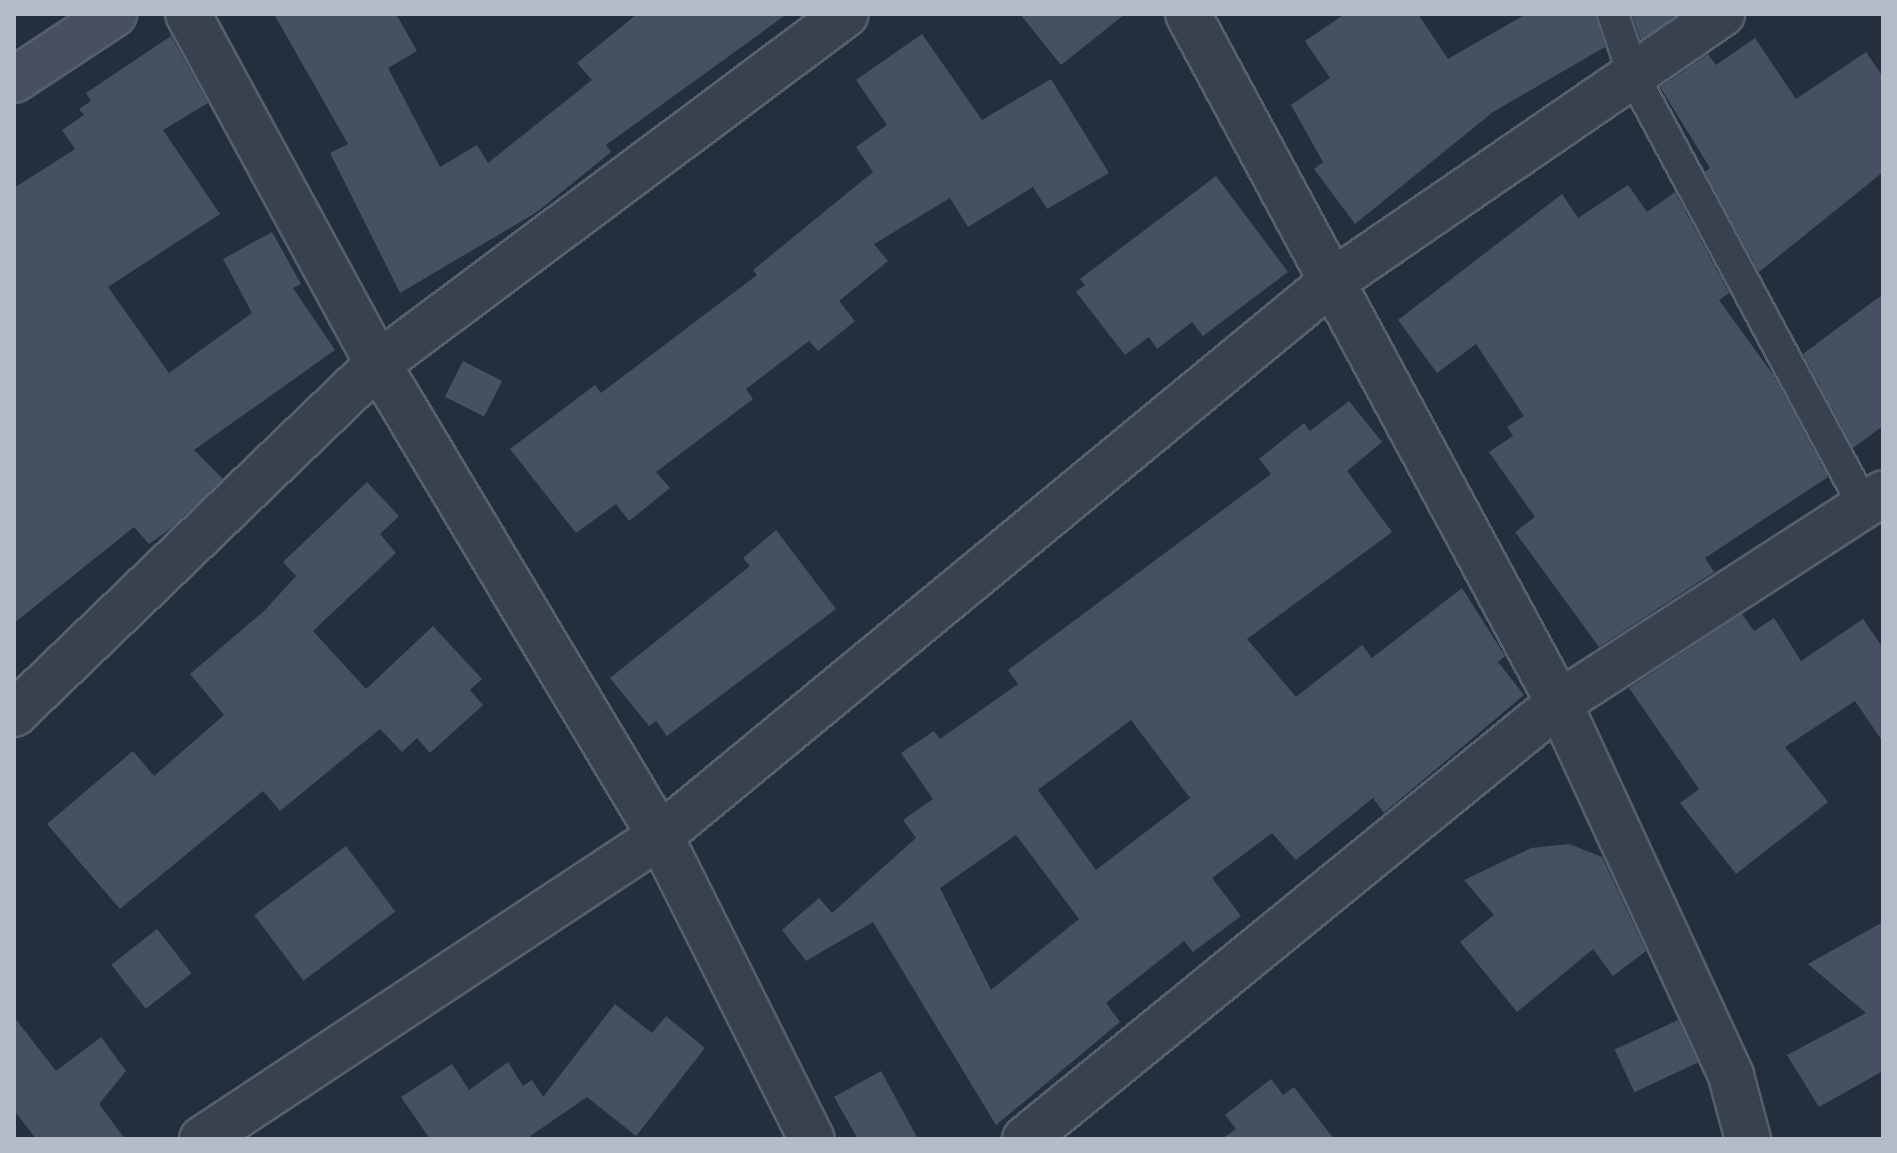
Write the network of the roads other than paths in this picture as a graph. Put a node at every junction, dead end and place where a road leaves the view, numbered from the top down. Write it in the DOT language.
graph roads {
  1 [pos="114,14"];
  2 [pos="188,14"];
  3 [pos="846,14"];
  4 [pos="1188,14"];
  5 [pos="1613,14"];
  6 [pos="1722,14"];
  7 [pos="1634,77"];
  8 [pos="14,80"];
  9 [pos="1329,284"];
  10 [pos="378,364"];
  11 [pos="1873,500"];
  12 [pos="1559,703"];
  13 [pos="14,714"];
  14 [pos="660,836"];
  15 [pos="202,1139"];
  16 [pos="812,1139"];
  17 [pos="1025,1139"];
  18 [pos="1748,1139"];
  1 -- 8 [label="street"];
  2 -- 10 [label="street"];
  3 -- 10 [label="street"];
  4 -- 9 [label="street"];
  5 -- 7 [label="lane"];
  6 -- 7 [label="street"];
  7 -- 9 [label="street"];
  7 -- 11 [label="lane"];
  9 -- 12 [label="street"];
  9 -- 14 [label="street"];
  10 -- 13 [label="street"];
  10 -- 14 [label="street"];
  11 -- 12 [label="street"];
  12 -- 17 [label="street"];
  12 -- 18 [label="street"];
  14 -- 15 [label="street"];
  14 -- 16 [label="street"];
}
